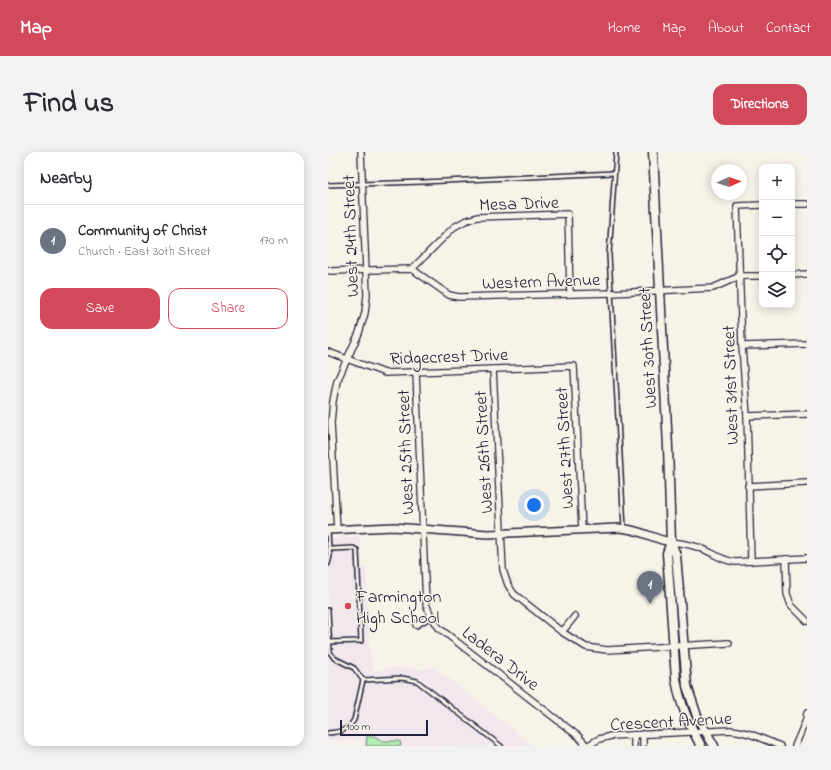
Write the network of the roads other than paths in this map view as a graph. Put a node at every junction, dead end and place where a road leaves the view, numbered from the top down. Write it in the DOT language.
graph roads {
  1 [pos="361,152"];
  2 [pos="616,152"];
  3 [pos="654,152"];
  4 [pos="614,173"];
  5 [pos="363,183"];
  6 [pos="328,185"];
  7 [pos="795,204"];
  8 [pos="807,204"];
  9 [pos="759,206"];
  10 [pos="412,269"];
  11 [pos="328,270"];
  12 [pos="367,271"];
  13 [pos="807,274"];
  14 [pos="795,275"];
  15 [pos="740,276"];
  16 [pos="759,276"];
  17 [pos="660,291"];
  18 [pos="612,293"];
  19 [pos="570,294"];
  20 [pos="807,344"];
  21 [pos="742,346"];
  22 [pos="328,352"];
  23 [pos="347,359"];
  24 [pos="574,366"];
  25 [pos="494,369"];
  26 [pos="416,373"];
  27 [pos="807,414"];
  28 [pos="746,416"];
  29 [pos="807,483"];
  30 [pos="748,486"];
  31 [pos="624,529"];
  32 [pos="328,530"];
  33 [pos="337,530"];
  34 [pos="422,530"];
  35 [pos="582,530"];
  36 [pos="501,534"];
  37 [pos="671,542"];
  38 [pos="329,548"];
  39 [pos="807,558"];
  40 [pos="786,559"];
  41 [pos="751,561"];
  42 [pos="328,564"];
  43 [pos="328,610"];
  44 [pos="431,616"];
  45 [pos="575,616"];
  46 [pos="807,621"];
  47 [pos="416,625"];
  48 [pos="562,632"];
  49 [pos="329,642"];
  50 [pos="729,643"];
  51 [pos="673,646"];
  52 [pos="684,646"];
  53 [pos="363,680"];
  54 [pos="807,713"];
  55 [pos="706,731"];
  56 [pos="693,732"];
  57 [pos="328,733"];
  58 [pos="643,734"];
  59 [pos="634,735"];
  60 [pos="501,746"];
  61 [pos="587,746"];
  62 [pos="634,746"];
  63 [pos="643,746"];
  64 [pos="702,746"];
  65 [pos="714,746"];
  66 [pos="780,746"];
  67 [pos="795,746"];
  1 -- 5 [label="street, West 24th Street"];
  2 -- 4 [label="lane"];
  3 -- 17 [label="main road, West 30th Street"];
  4 -- 5 [label="lane"];
  4 -- 18 [label="lane"];
  5 -- 6 [label="lane"];
  5 -- 12 [label="street, West 24th Street"];
  7 -- 8 [label="street"];
  9 -- 15 [label="street, West 31st Street"];
  10 -- 12 [label="street"];
  10 -- 19 [label="street, Western Avenue"];
  10 -- 19 [label="street, Mesa Drive"];
  11 -- 12 [label="street"];
  12 -- 23 [label="street, West 24th Street"];
  13 -- 14 [label="street"];
  15 -- 16 [label="street, Western Avenue"];
  15 -- 17 [label="street, Western Avenue"];
  15 -- 21 [label="street, West 31st Street"];
  17 -- 18 [label="street, Western Avenue"];
  17 -- 37 [label="main road, West 30th Street"];
  18 -- 19 [label="street, Western Avenue"];
  18 -- 31 [label="lane"];
  20 -- 21 [label="street"];
  21 -- 28 [label="street, West 31st Street"];
  22 -- 23 [label="street, Ridgecrest Drive"];
  23 -- 26 [label="street, Ridgecrest Drive"];
  23 -- 33 [label="street, West 24th Street"];
  24 -- 25 [label="street, Ridgecrest Drive"];
  24 -- 35 [label="street, West 27th Street"];
  25 -- 26 [label="street, Ridgecrest Drive"];
  25 -- 36 [label="street, West 26th Street"];
  26 -- 34 [label="street, West 25th Street"];
  27 -- 28 [label="street"];
  28 -- 30 [label="street, West 31st Street"];
  29 -- 30 [label="street"];
  30 -- 41 [label="street, West 31st Street"];
  31 -- 35 [label="street"];
  31 -- 37 [label="street"];
  32 -- 33 [label="street"];
  32 -- 38 [label="lane"];
  33 -- 34 [label="street"];
  34 -- 36 [label="street"];
  34 -- 44 [label="street, Ladera Drive"];
  35 -- 36 [label="street"];
  36 -- 48 [label="street, West 26th Street"];
  37 -- 41 [label="street"];
  37 -- 51 [label="main road"];
  37 -- 52 [label="main road"];
  38 -- 42 [label="lane"];
  38 -- 49 [label="lane"];
  39 -- 40 [label="street"];
  40 -- 41 [label="street"];
  40 -- 46 [label="street"];
  43 -- 49 [label="lane"];
  44 -- 47 [label="street"];
  44 -- 61 [label="street, Ladera Drive"];
  45 -- 48 [label="street"];
  48 -- 51 [label="street, West 26th Street"];
  49 -- 53 [label="lane"];
  50 -- 52 [label="street, West 26th Street"];
  51 -- 52 [label="street, West 26th Street"];
  51 -- 56 [label="main road"];
  52 -- 55 [label="main road"];
  53 -- 57 [label="lane"];
  53 -- 60 [label="lane"];
  54 -- 67 [label="street"];
  55 -- 56 [label="street, Crescent Avenue"];
  55 -- 65 [label="main road"];
  55 -- 66 [label="street, Crescent Avenue"];
  56 -- 58 [label="street, Crescent Avenue"];
  56 -- 64 [label="main road"];
  58 -- 59 [label="street, Crescent Avenue"];
  58 -- 63 [label="street"];
  59 -- 61 [label="street, Crescent Avenue"];
  59 -- 62 [label="street"];
}
